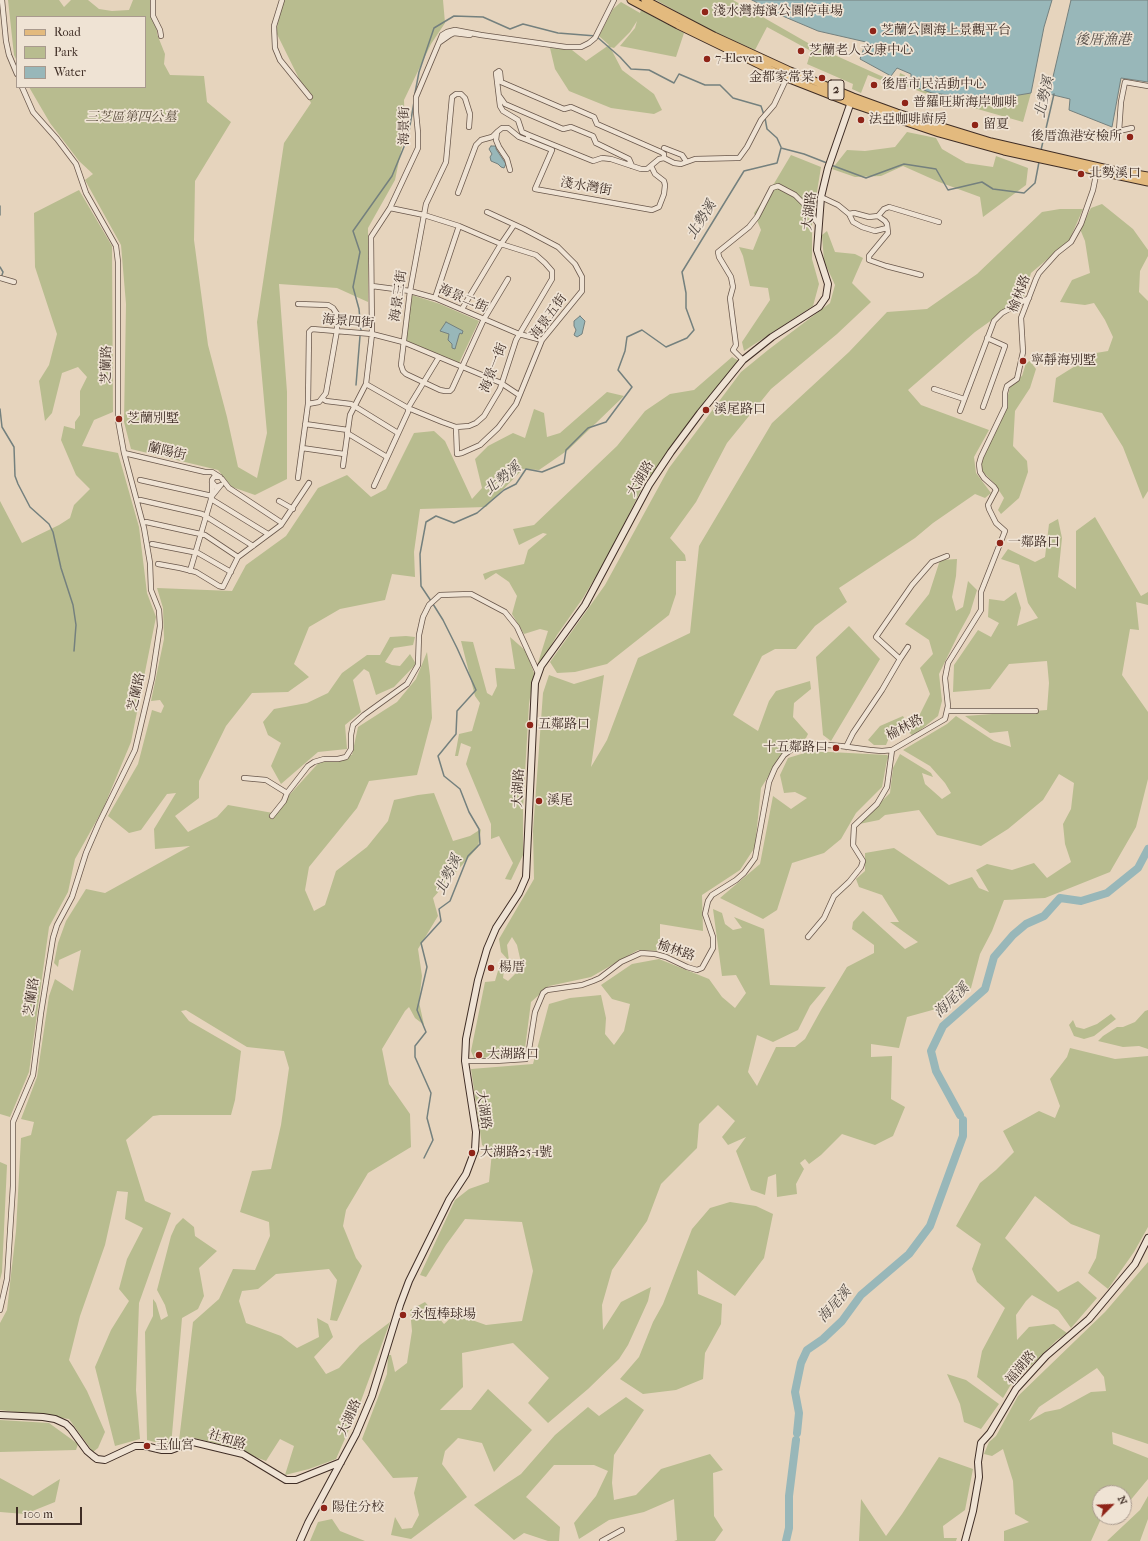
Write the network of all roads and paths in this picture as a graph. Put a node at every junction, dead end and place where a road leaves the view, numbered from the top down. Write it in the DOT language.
graph roads {
  1 [pos="153,0"];
  2 [pos="282,0"];
  3 [pos="614,0"];
  4 [pos="631,0"];
  5 [pos="645,0"];
  6 [pos="1,2"];
  7 [pos="161,36"];
  8 [pos="16,72"];
  9 [pos="789,74"];
  10 [pos="1148,86"];
  11 [pos="22,88"];
  12 [pos="499,95"];
  13 [pos="310,97"];
  14 [pos="852,100"];
  15 [pos="469,127"];
  16 [pos="1132,128"];
  17 [pos="498,132"];
  18 [pos="528,138"];
  19 [pos="664,148"];
  20 [pos="664,158"];
  21 [pos="686,161"];
  22 [pos="632,166"];
  23 [pos="652,166"];
  24 [pos="1097,169"];
  25 [pos="510,170"];
  26 [pos="1148,176"];
  27 [pos="1148,182"];
  28 [pos="458,193"];
  29 [pos="821,197"];
  30 [pos="390,208"];
  31 [pos="487,212"];
  32 [pos="850,214"];
  33 [pos="424,215"];
  34 [pos="878,216"];
  35 [pos="939,222"];
  36 [pos="818,224"];
  37 [pos="514,225"];
  38 [pos="459,226"];
  39 [pos="887,228"];
  40 [pos="501,244"];
  41 [pos="921,275"];
  42 [pos="0,278"];
  43 [pos="508,279"];
  44 [pos="14,282"];
  45 [pos="372,286"];
  46 [pos="410,291"];
  47 [pos="435,298"];
  48 [pos="1029,298"];
  49 [pos="298,304"];
  50 [pos="462,309"];
  51 [pos="484,319"];
  52 [pos="337,330"];
  53 [pos="372,334"];
  54 [pos="519,334"];
  55 [pos="987,338"];
  56 [pos="542,340"];
  57 [pos="403,342"];
  58 [pos="439,357"];
  59 [pos="743,360"];
  60 [pos="461,367"];
  61 [pos="424,382"];
  62 [pos="502,383"];
  63 [pos="366,384"];
  64 [pos="934,389"];
  65 [pos="519,395"];
  66 [pos="323,399"];
  67 [pos="964,400"];
  68 [pos="308,404"];
  69 [pos="355,406"];
  70 [pos="983,407"];
  71 [pos="408,408"];
  72 [pos="960,411"];
  73 [pos="305,424"];
  74 [pos="456,427"];
  75 [pos="348,432"];
  76 [pos="398,434"];
  77 [pos="302,448"];
  78 [pos="124,453"];
  79 [pos="344,454"];
  80 [pos="387,457"];
  81 [pos="343,466"];
  82 [pos="205,472"];
  83 [pos="221,478"];
  84 [pos="298,478"];
  85 [pos="140,480"];
  86 [pos="212,481"];
  87 [pos="310,483"];
  88 [pos="220,486"];
  89 [pos="374,486"];
  90 [pos="211,498"];
  91 [pos="140,500"];
  92 [pos="279,501"];
  93 [pos="293,509"];
  94 [pos="206,516"];
  95 [pos="146,522"];
  96 [pos="282,523"];
  97 [pos="201,534"];
  98 [pos="268,534"];
  99 [pos="152,544"];
  100 [pos="254,546"];
  101 [pos="195,552"];
  102 [pos="947,556"];
  103 [pos="238,557"];
  104 [pos="158,564"];
  105 [pos="190,571"];
  106 [pos="231,572"];
  107 [pos="908,647"];
  108 [pos="900,659"];
  109 [pos="538,673"];
  110 [pos="947,711"];
  111 [pos="1036,711"];
  112 [pos="846,746"];
  113 [pos="892,750"];
  114 [pos="244,778"];
  115 [pos="287,793"];
  116 [pos="272,816"];
  117 [pos="808,937"];
  118 [pos="465,1061"];
  119 [pos="1148,1238"];
  120 [pos="0,1310"];
  121 [pos="0,1415"];
  122 [pos="341,1462"];
  123 [pos="622,1530"];
  124 [pos="300,1541"];
  125 [pos="602,1541"];
  126 [pos="966,1541"];
  1 -- 7 [label="street"];
  2 -- 13 [label="street"];
  3 -- 30 [label="street, 海景街"];
  4 -- 9 [label="main road, 2"];
  5 -- 9 [label="main road, 2"];
  6 -- 8 [label="street"];
  9 -- 14 [label="main road, 2"];
  9 -- 21 [label="street"];
  10 -- 16 [label="street"];
  11 -- 78 [label="street, 芝蘭路"];
  12 -- 18 [label="street"];
  12 -- 20 [label="street"];
  12 -- 22 [label="street"];
  14 -- 24 [label="main road, 2"];
  14 -- 29 [label="street, 大湖路"];
  15 -- 33 [label="street, 海景三街"];
  17 -- 18 [label="street"];
  17 -- 25 [label="street"];
  17 -- 28 [label="street"];
  18 -- 22 [label="street, 淺水灣街"];
  18 -- 23 [label="street, 淺水灣街"];
  19 -- 21 [label="street"];
  20 -- 21 [label="street"];
  20 -- 23 [label="street"];
  22 -- 23 [label="street, 淺水灣街"];
  24 -- 26 [label="main road, 2"];
  24 -- 27 [label="main road, 2"];
  24 -- 48 [label="street, 榆林路"];
  29 -- 32 [label="street"];
  29 -- 36 [label="street, 大湖路"];
  30 -- 33 [label="street, 海景一街"];
  30 -- 45 [label="street"];
  31 -- 37 [label="street, 海景五街"];
  32 -- 34 [label="street"];
  32 -- 39 [label="street"];
  33 -- 38 [label="street, 海景一街"];
  33 -- 46 [label="street, 海景三街"];
  34 -- 35 [label="street"];
  34 -- 39 [label="street"];
  36 -- 59 [label="street, 大湖路"];
  36 -- 59 [label="street"];
  37 -- 40 [label="street"];
  37 -- 56 [label="street, 海景五街"];
  38 -- 40 [label="street, 海景一街"];
  38 -- 47 [label="street"];
  39 -- 41 [label="street"];
  40 -- 50 [label="street"];
  40 -- 54 [label="street, 海景一街"];
  42 -- 44 [label="street"];
  43 -- 51 [label="street, 海景三街"];
  45 -- 46 [label="street, 海景二街"];
  45 -- 53 [label="street"];
  46 -- 47 [label="street, 海景二街"];
  46 -- 57 [label="street, 海景三街"];
  47 -- 50 [label="street, 海景二街"];
  48 -- 55 [label="street"];
  48 -- 110 [label="street, 榆林路"];
  49 -- 52 [label="street"];
  50 -- 51 [label="street, 海景二街"];
  51 -- 54 [label="street, 海景二街"];
  51 -- 60 [label="street, 海景三街"];
  52 -- 53 [label="street, 海景四街"];
  52 -- 66 [label="street"];
  52 -- 68 [label="street, 海景四街"];
  53 -- 57 [label="street, 海景四街"];
  53 -- 63 [label="street"];
  54 -- 56 [label="street, 海景二街"];
  54 -- 62 [label="street, 海景一街"];
  55 -- 67 [label="street"];
  55 -- 70 [label="street"];
  56 -- 65 [label="street, 海景五街"];
  57 -- 58 [label="street, 海景四街"];
  57 -- 61 [label="street, 海景三街"];
  58 -- 60 [label="street, 海景四街"];
  58 -- 61 [label="street"];
  59 -- 109 [label="street, 大湖路"];
  60 -- 61 [label="street, 海景三街"];
  60 -- 62 [label="street, 海景四街"];
  61 -- 71 [label="street"];
  62 -- 65 [label="street, 海景四街"];
  62 -- 74 [label="street, 海景一街"];
  63 -- 69 [label="street"];
  63 -- 71 [label="street"];
  64 -- 67 [label="street"];
  65 -- 74 [label="street, 海景五街"];
  66 -- 68 [label="street"];
  66 -- 69 [label="street"];
  67 -- 72 [label="street"];
  68 -- 73 [label="street, 海景四街"];
  69 -- 75 [label="street"];
  69 -- 76 [label="street"];
  71 -- 74 [label="street"];
  71 -- 76 [label="street"];
  73 -- 75 [label="street"];
  73 -- 77 [label="street, 海景四街"];
  75 -- 79 [label="street"];
  75 -- 80 [label="street"];
  76 -- 80 [label="street"];
  77 -- 79 [label="street"];
  77 -- 84 [label="street, 海景四街"];
  78 -- 82 [label="street, 蘭陽街"];
  78 -- 120 [label="street, 芝蘭路"];
  79 -- 81 [label="street"];
  80 -- 89 [label="street"];
  82 -- 83 [label="street, 蘭陽街"];
  82 -- 86 [label="street"];
  83 -- 86 [label="street"];
  83 -- 88 [label="street"];
  83 -- 96 [label="street, 蘭陽街"];
  85 -- 90 [label="street"];
  86 -- 88 [label="street"];
  86 -- 90 [label="street"];
  87 -- 93 [label="street"];
  88 -- 90 [label="street"];
  90 -- 94 [label="street"];
  90 -- 98 [label="street"];
  91 -- 94 [label="street"];
  92 -- 93 [label="street"];
  93 -- 96 [label="street"];
  94 -- 97 [label="street"];
  94 -- 100 [label="street"];
  95 -- 97 [label="street"];
  96 -- 98 [label="street"];
  97 -- 101 [label="street"];
  97 -- 103 [label="street"];
  98 -- 100 [label="street"];
  99 -- 101 [label="street"];
  100 -- 103 [label="street"];
  101 -- 105 [label="street"];
  101 -- 106 [label="street"];
  102 -- 108 [label="street"];
  103 -- 106 [label="street"];
  104 -- 105 [label="street"];
  105 -- 106 [label="street"];
  107 -- 108 [label="street"];
  108 -- 112 [label="street"];
  109 -- 115 [label="street"];
  109 -- 118 [label="street, 大湖路"];
  110 -- 111 [label="street"];
  110 -- 113 [label="street, 榆林路"];
  112 -- 113 [label="street, 榆林路"];
  112 -- 118 [label="street, 榆林路"];
  113 -- 117 [label="street"];
  114 -- 115 [label="street"];
  115 -- 116 [label="street"];
  118 -- 122 [label="street, 大湖路"];
  119 -- 126 [label="street, 福湖路"];
  121 -- 122 [label="street, 社和路"];
  122 -- 124 [label="street, 大湖路"];
  123 -- 125 [label="street"];
}
